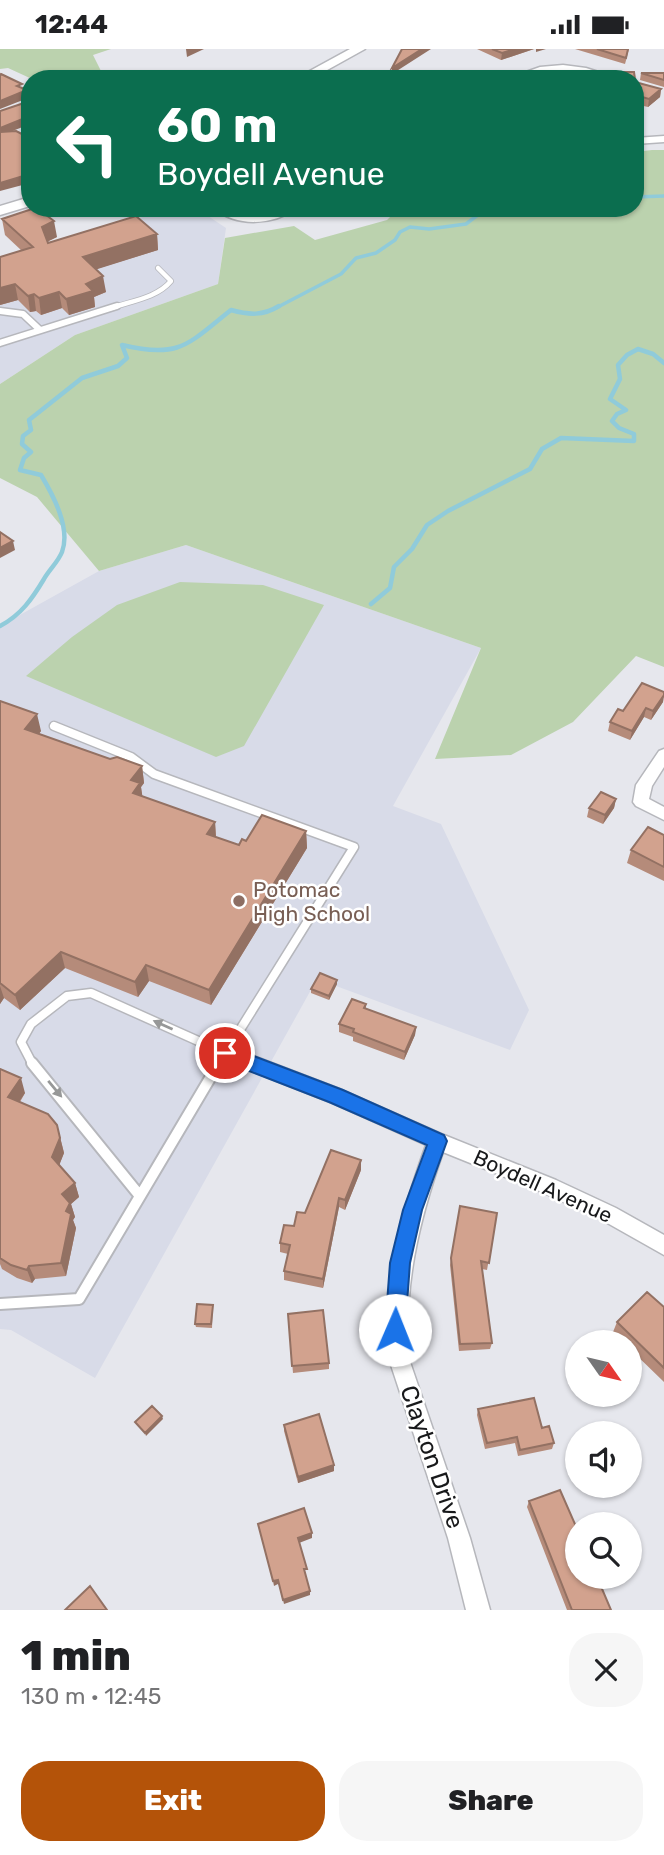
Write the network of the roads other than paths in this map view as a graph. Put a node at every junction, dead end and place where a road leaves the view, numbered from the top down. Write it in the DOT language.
graph roads {
  1 [pos="359,49"];
  2 [pos="318,70"];
  3 [pos="533,70"];
  4 [pos="576,70"];
  5 [pos="664,139"];
  6 [pos="644,140"];
  7 [pos="21,204"];
  8 [pos="0,211"];
  9 [pos="233,217"];
  10 [pos="267,217"];
  11 [pos="158,268"];
  12 [pos="0,310"];
  13 [pos="40,330"];
  14 [pos="0,343"];
  15 [pos="54,726"];
  16 [pos="664,755"];
  17 [pos="664,814"];
  18 [pos="225,1053"];
  19 [pos="438,1141"];
  20 [pos="140,1196"];
  21 [pos="664,1246"];
  22 [pos="0,1304"];
  23 [pos="478,1610"];
  1 -- 2 [label="street"];
  3 -- 4 [label="street"];
  5 -- 6 [label="street"];
  7 -- 8 [label="street"];
  9 -- 10 [label="street"];
  11 -- 13 [label="lane"];
  12 -- 13 [label="lane"];
  13 -- 14 [label="lane"];
  15 -- 18 [label="lane"];
  16 -- 17 [label="street"];
  18 -- 19 [label="street, Boydell Avenue"];
  18 -- 20 [label="lane"];
  18 -- 20 [label="lane, one-way"];
  19 -- 21 [label="street, Boydell Avenue"];
  19 -- 23 [label="street, Clayton Drive"];
  20 -- 22 [label="lane"];
}
